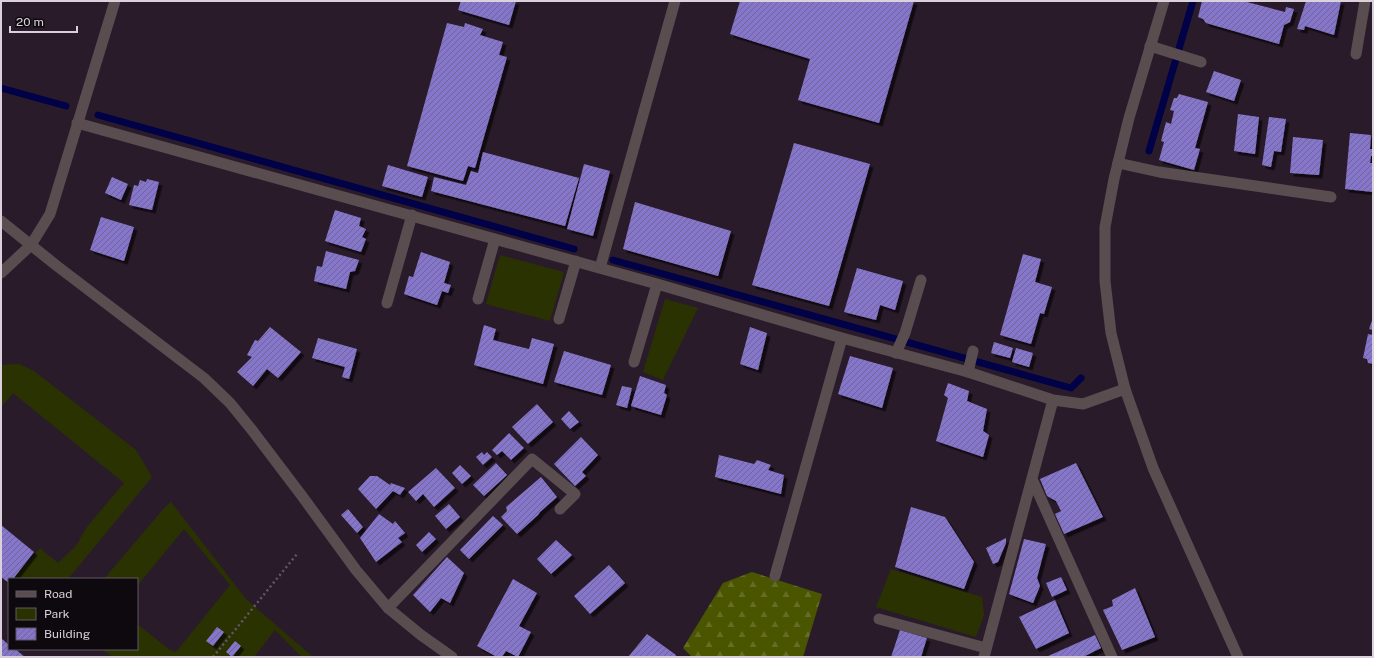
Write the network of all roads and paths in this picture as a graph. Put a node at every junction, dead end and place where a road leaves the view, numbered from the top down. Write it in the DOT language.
graph roads {
  1 [pos="114,1"];
  2 [pos="675,1"];
  3 [pos="1164,1"];
  4 [pos="1365,1"];
  5 [pos="1150,46"];
  6 [pos="1356,54"];
  7 [pos="1201,62"];
  8 [pos="77,122"];
  9 [pos="1118,163"];
  10 [pos="1331,198"];
  11 [pos="412,216"];
  12 [pos="1,221"];
  13 [pos="495,239"];
  14 [pos="31,245"];
  15 [pos="576,261"];
  16 [pos="600,268"];
  17 [pos="1,273"];
  18 [pos="921,280"];
  19 [pos="657,284"];
  20 [pos="478,299"];
  21 [pos="387,303"];
  22 [pos="559,319"];
  23 [pos="842,338"];
  24 [pos="973,351"];
  25 [pos="896,353"];
  26 [pos="634,362"];
  27 [pos="968,372"];
  28 [pos="1125,390"];
  29 [pos="1053,400"];
  30 [pos="1032,479"];
  31 [pos="560,509"];
  32 [pos="297,554"];
  33 [pos="775,576"];
  34 [pos="388,608"];
  35 [pos="879,619"];
  36 [pos="985,653"];
  37 [pos="213,657"];
  38 [pos="452,657"];
  39 [pos="1112,657"];
  40 [pos="1238,657"];
  1 -- 8 [label="street"];
  2 -- 16 [label="street"];
  3 -- 5 [label="street"];
  4 -- 6 [label="street"];
  5 -- 7 [label="street"];
  5 -- 9 [label="street"];
  8 -- 11 [label="street"];
  8 -- 14 [label="street"];
  9 -- 10 [label="street"];
  9 -- 28 [label="street"];
  11 -- 13 [label="street"];
  11 -- 21 [label="street"];
  12 -- 14 [label="street"];
  13 -- 15 [label="street"];
  13 -- 20 [label="street"];
  14 -- 17 [label="street"];
  14 -- 34 [label="street"];
  15 -- 16 [label="street"];
  15 -- 22 [label="street"];
  16 -- 19 [label="street"];
  18 -- 25 [label="street"];
  19 -- 23 [label="street"];
  19 -- 26 [label="street"];
  23 -- 25 [label="street"];
  23 -- 33 [label="street"];
  24 -- 27 [label="street"];
  25 -- 27 [label="street"];
  27 -- 29 [label="street"];
  28 -- 29 [label="street"];
  28 -- 40 [label="street"];
  29 -- 30 [label="street"];
  30 -- 36 [label="street"];
  30 -- 39 [label="street"];
  31 -- 34 [label="street"];
  32 -- 37 [label="path"];
  34 -- 38 [label="street"];
  35 -- 36 [label="street"];
}
